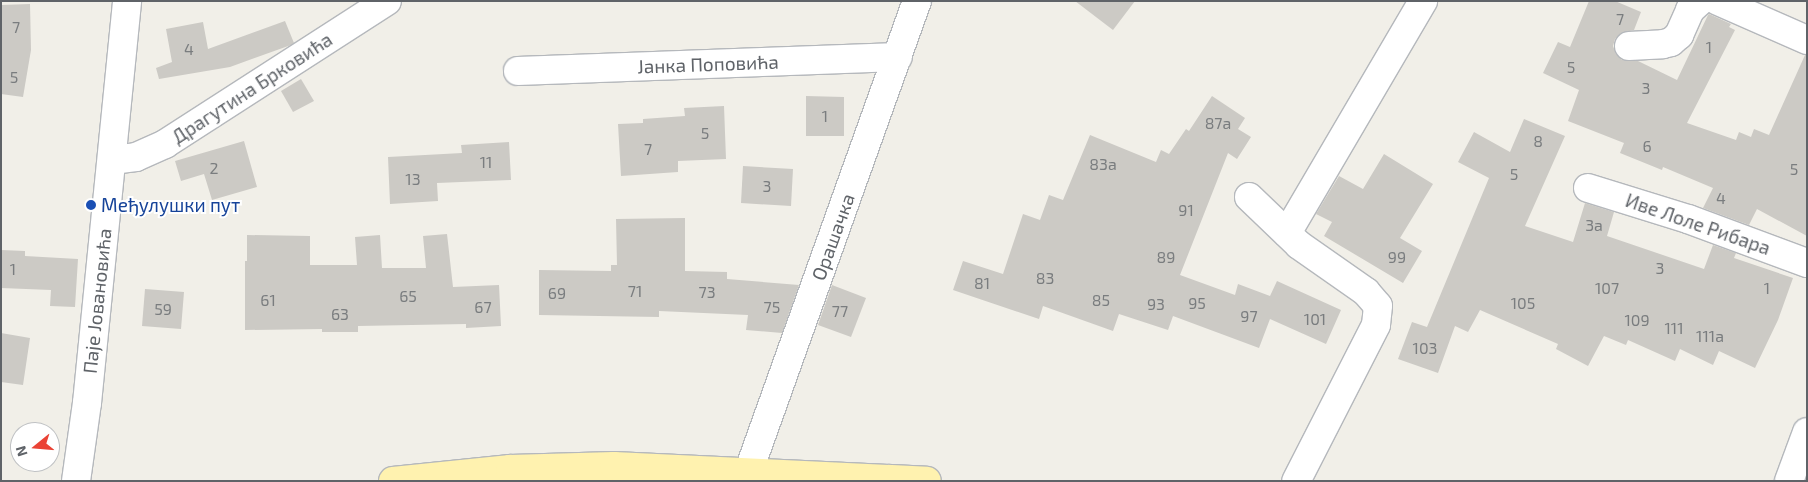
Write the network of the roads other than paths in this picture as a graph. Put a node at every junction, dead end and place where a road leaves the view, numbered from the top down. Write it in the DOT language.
graph roads {
  1 [pos="128,1"];
  2 [pos="386,1"];
  3 [pos="917,1"];
  4 [pos="1423,1"];
  5 [pos="1700,1"];
  6 [pos="1718,1"];
  7 [pos="1807,40"];
  8 [pos="1629,46"];
  9 [pos="898,57"];
  10 [pos="518,71"];
  11 [pos="112,160"];
  12 [pos="1588,188"];
  13 [pos="1249,197"];
  14 [pos="1286,234"];
  15 [pos="1807,262"];
  16 [pos="1807,432"];
  17 [pos="748,472"];
  18 [pos="76,481"];
  19 [pos="393,481"];
  20 [pos="927,481"];
  21 [pos="1296,481"];
  22 [pos="1789,481"];
  1 -- 11 [label="street, Паје Јовановића"];
  2 -- 11 [label="street, Драгутина Брковића"];
  3 -- 9 [label="street, Орашачка"];
  4 -- 14 [label="street"];
  5 -- 8 [label="street"];
  6 -- 7 [label="street"];
  9 -- 10 [label="street, Јанка Поповића"];
  9 -- 17 [label="street, Орашачка"];
  11 -- 18 [label="street, Паје Јовановића"];
  12 -- 15 [label="street, Иве Лоле Рибара"];
  13 -- 14 [label="street"];
  14 -- 21 [label="street"];
  16 -- 22 [label="street"];
  17 -- 19 [label="main road"];
  17 -- 20 [label="main road"];
}
